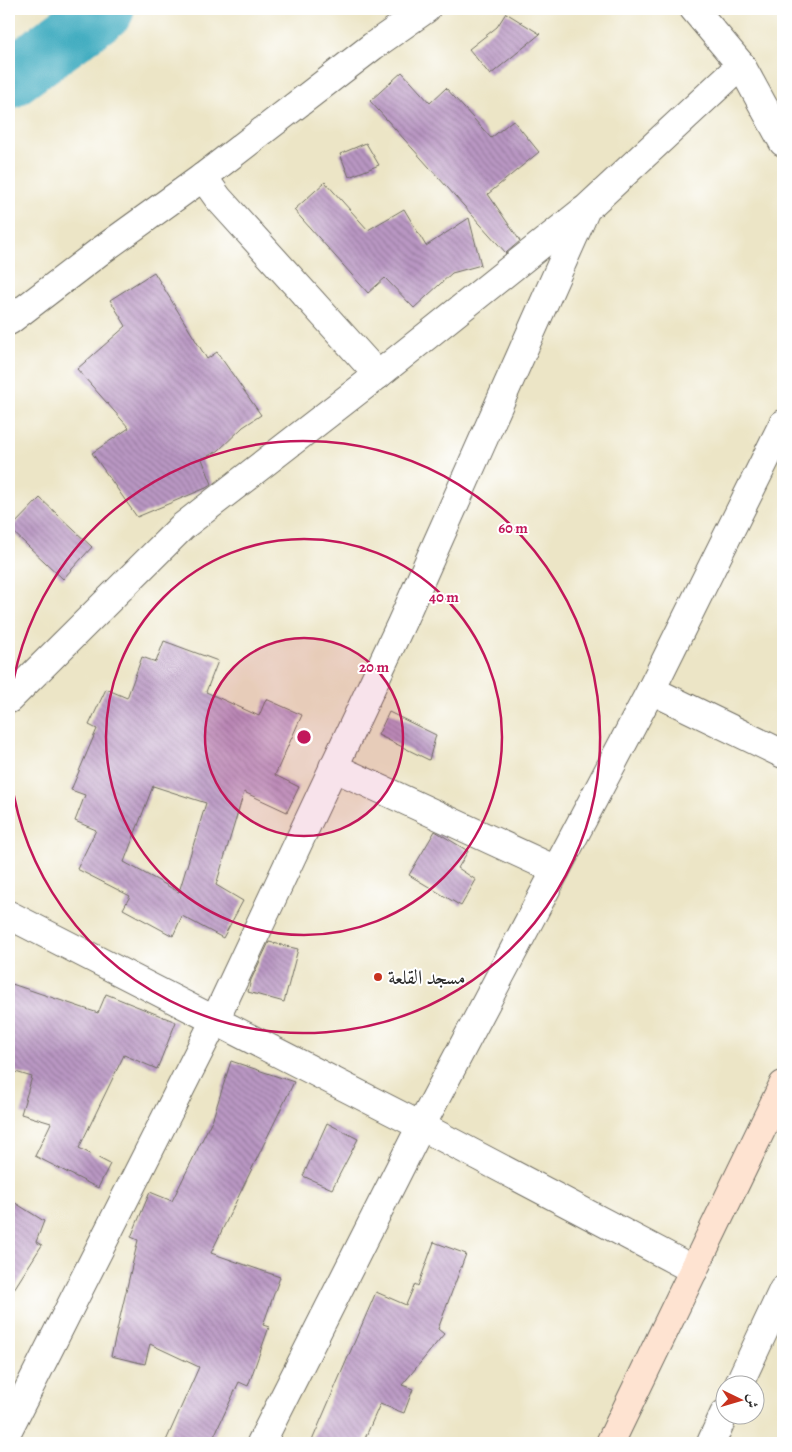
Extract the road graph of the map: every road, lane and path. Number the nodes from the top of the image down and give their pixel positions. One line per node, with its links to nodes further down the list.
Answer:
1 (426, 9): 5 (street)
2 (694, 9): 3 (street)
3 (741, 66): 4 (street); 6 (street)
4 (783, 142)
5 (203, 177): 7 (street); 8 (street)
6 (586, 209): 8 (street); 13 (street)
7 (9, 321)
8 (378, 375): 11 (street)
9 (783, 424): 10 (street)
10 (651, 690): 12 (street); 14 (street)
11 (9, 699)
12 (783, 754)
13 (334, 767): 14 (street); 16 (street)
14 (556, 870): 18 (street)
15 (9, 915): 16 (street)
16 (215, 1020): 18 (street); 23 (street)
17 (783, 1085): 19 (street)
18 (421, 1126): 19 (street); 24 (street)
19 (694, 1270): 25 (street)
20 (783, 1290): 21 (street)
21 (744, 1374)
22 (720, 1424): 26 (street)
23 (9, 1428)
24 (261, 1443)
25 (610, 1443)
26 (711, 1443)

